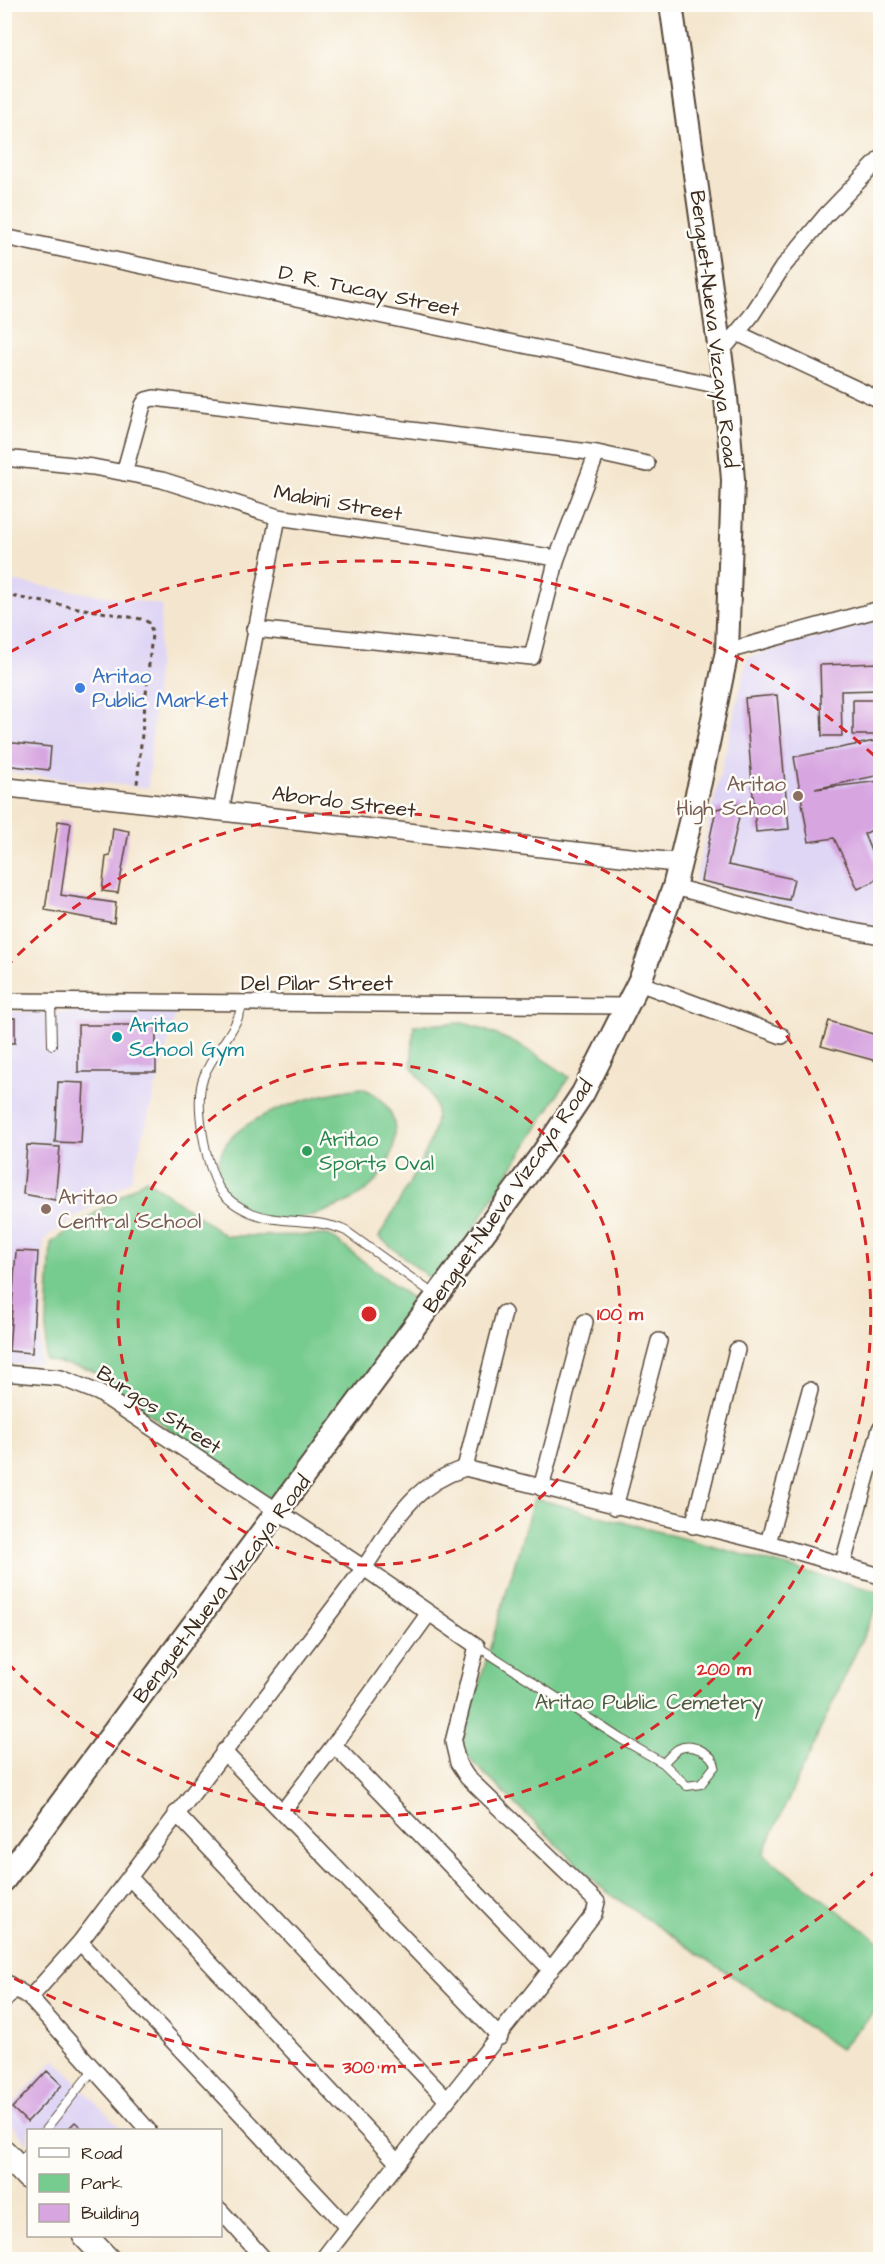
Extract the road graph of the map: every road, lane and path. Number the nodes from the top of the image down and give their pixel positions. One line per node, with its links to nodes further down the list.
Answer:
1 (671, 4): 5 (main road, Benguet-Nueva Vizcaya Road)
2 (880, 159): 4 (street)
3 (4, 237): 6 (street, D. R. Tucay Street)
4 (737, 333): 5 (street); 7 (street)
5 (720, 353): 6 (main road, Benguet-Nueva Vizcaya Road)
6 (725, 387): 17 (main road, Benguet-Nueva Vizcaya Road)
7 (880, 400)
8 (597, 453): 10 (street); 11 (street); 13 (street)
9 (4, 458): 11 (street, Mabini Street)
10 (647, 464)
11 (124, 473): 12 (street, Mabini Street)
12 (278, 518): 13 (street, Mabini Street); 16 (street)
13 (557, 558): 16 (street)
14 (4, 595): 19 (path)
15 (880, 609): 17 (street)
16 (255, 630): 20 (street)
17 (727, 651): 21 (main road, Benguet-Nueva Vizcaya Road)
18 (4, 787): 19 (street, Abordo Street)
19 (135, 801): 20 (street, Abordo Street)
20 (221, 811): 21 (street, Abordo Street)
21 (679, 863): 22 (main road, Benguet-Nueva Vizcaya Road)
22 (674, 887): 23 (street); 24 (main road, Benguet-Nueva Vizcaya Road)
23 (880, 936)
24 (639, 983): 28 (main road, Benguet-Nueva Vizcaya Road); 29 (street)
25 (4, 1000): 26 (street, Del Pilar Street)
26 (51, 1002): 27 (street, Del Pilar Street); 30 (lane)
27 (243, 1003): 28 (street, Del Pilar Street); 31 (lane)
28 (629, 1006): 31 (main road, Benguet-Nueva Vizcaya Road)
29 (782, 1036)
30 (52, 1045)
31 (438, 1298): 42 (main road, Benguet-Nueva Vizcaya Road)
32 (504, 1312): 39 (street)
33 (585, 1322): 40 (street)
34 (659, 1341): 41 (street)
35 (737, 1350): 43 (street)
36 (4, 1373): 42 (street, Burgos Street)
37 (810, 1390): 44 (street)
38 (880, 1429): 45 (street)
39 (465, 1468): 40 (street); 46 (street)
40 (541, 1488): 41 (street)
41 (615, 1507): 43 (street)
42 (279, 1513): 46 (street, Burgos Street); 56 (main road, Benguet-Nueva Vizcaya Road)
43 (693, 1526): 44 (street)
44 (768, 1543): 45 (street)
45 (843, 1563): 47 (street)
46 (364, 1568): 48 (street, Burgos Street); 51 (street)
47 (880, 1576)
48 (429, 1613): 49 (street, Burgos Street); 50 (street)
49 (477, 1646): 52 (lane); 58 (street)
50 (334, 1744): 53 (street); 58 (street)
51 (223, 1751): 53 (street); 54 (street)
52 (663, 1763): 52 (lane)
53 (283, 1811): 61 (street)
54 (176, 1813): 55 (street); 63 (street)
55 (130, 1878): 57 (street); 66 (street)
56 (4, 1880)
57 (80, 1942): 59 (street); 68 (street)
58 (551, 1970): 61 (street)
59 (17, 1990): 60 (lane); 62 (street)
60 (4, 2007)
61 (500, 2037): 63 (street)
62 (93, 2070): 64 (lane); 65 (street)
63 (446, 2100): 66 (street)
64 (46, 2129)
65 (147, 2129)
66 (398, 2163): 68 (street)
67 (222, 2212): 71 (street)
68 (347, 2226): 72 (street)
69 (87, 2237): 70 (highway)
70 (108, 2259)
71 (265, 2259)
72 (322, 2259)

